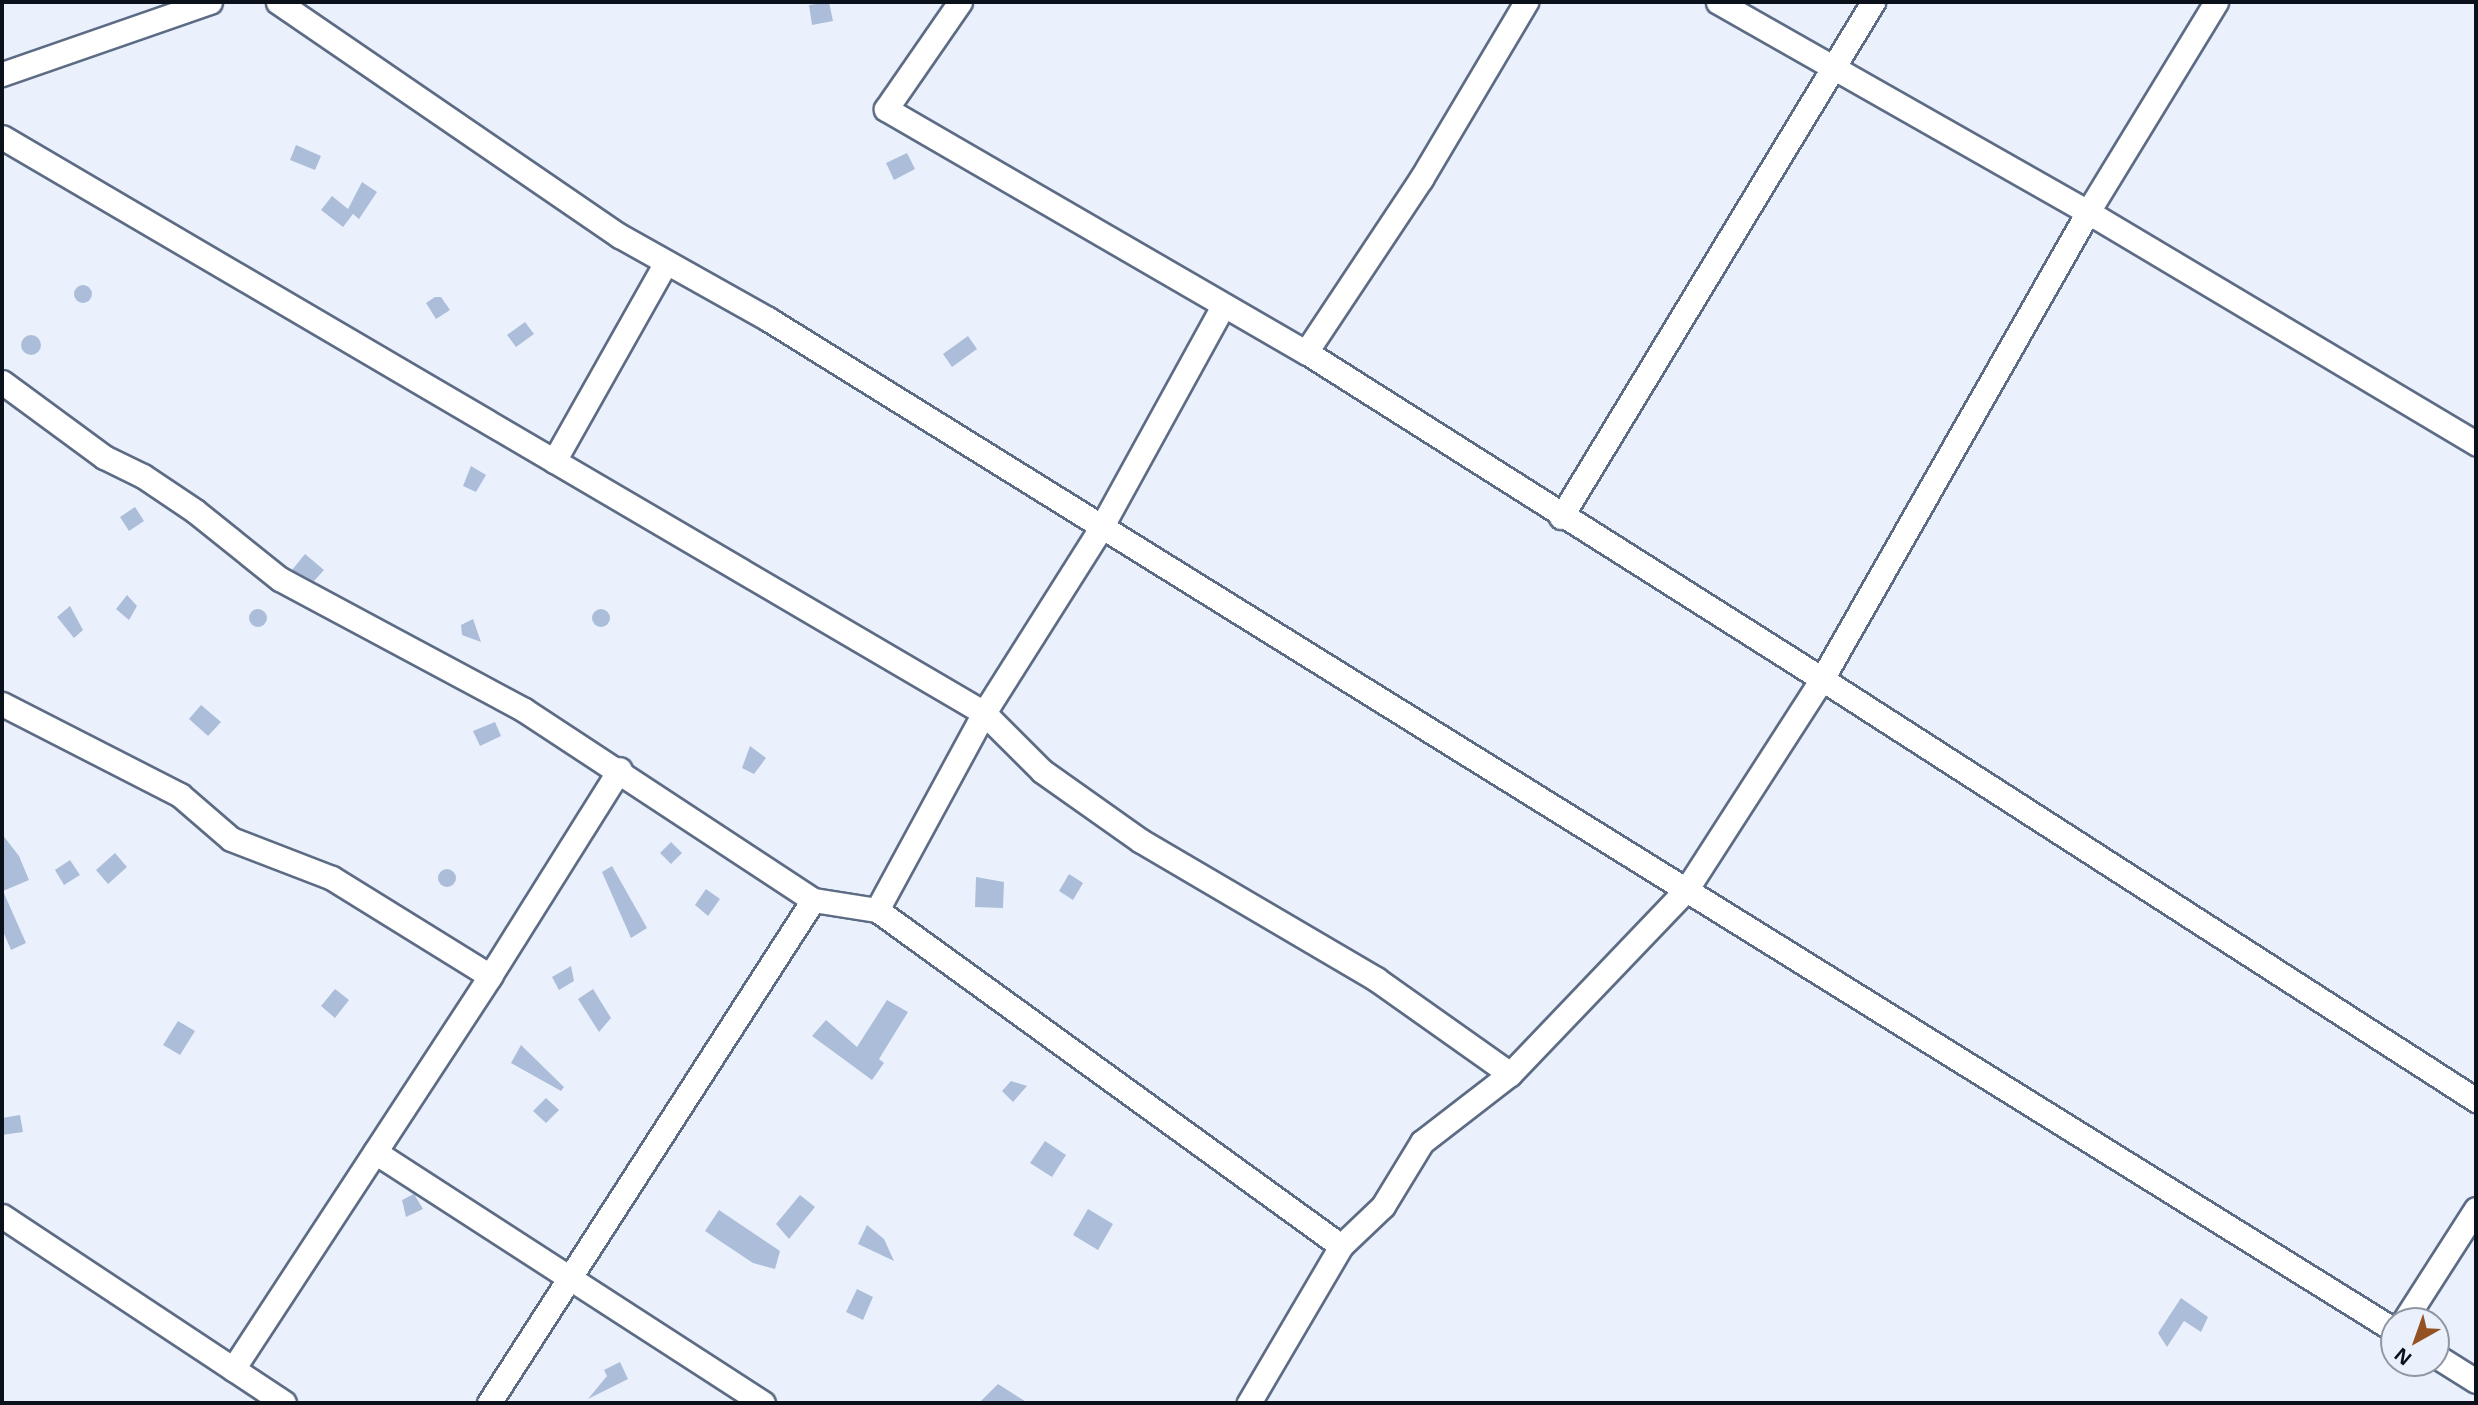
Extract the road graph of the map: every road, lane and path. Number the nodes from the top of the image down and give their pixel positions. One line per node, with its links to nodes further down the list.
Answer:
1 (210, 2): 9 (street)
2 (278, 2): 12 (street)
3 (960, 2): 13 (street)
4 (1526, 2): 14 (street)
5 (1718, 2): 8 (street)
6 (1873, 2): 8 (street)
7 (2216, 2): 11 (street)
8 (1833, 66): 11 (street); 18 (street)
9 (2, 74)
10 (2, 137): 17 (street)
11 (2088, 212): 16 (street); 20 (street)
12 (666, 262): 17 (street); 19 (street)
13 (1223, 306): 14 (street); 19 (street)
14 (1306, 352): 18 (street)
15 (2, 382): 23 (street)
16 (2476, 443)
17 (554, 461): 22 (street)
18 (1561, 517): 20 (street)
19 (1102, 526): 22 (street); 24 (street)
20 (1822, 679): 24 (street); 29 (street)
21 (2, 704): 27 (street)
22 (985, 713): 26 (street); 28 (street)
23 (620, 769): 25 (street); 27 (street)
24 (1686, 890): 28 (street); 36 (street)
25 (813, 900): 26 (street); 34 (street)
26 (877, 910): 33 (street)
27 (490, 976): 30 (street)
28 (1510, 1074): 33 (street)
29 (2476, 1100)
30 (375, 1152): 34 (street); 38 (street)
31 (2476, 1209): 35 (street)
32 (2, 1216): 38 (street)
33 (1341, 1247): 43 (street)
34 (570, 1277): 41 (street); 42 (street)
35 (2413, 1307)
36 (2380, 1321)
37 (2450, 1365): 39 (street)
38 (233, 1369): 40 (street)
39 (2476, 1381)
40 (285, 1403)
41 (489, 1403)
42 (763, 1403)
43 (1249, 1403)

